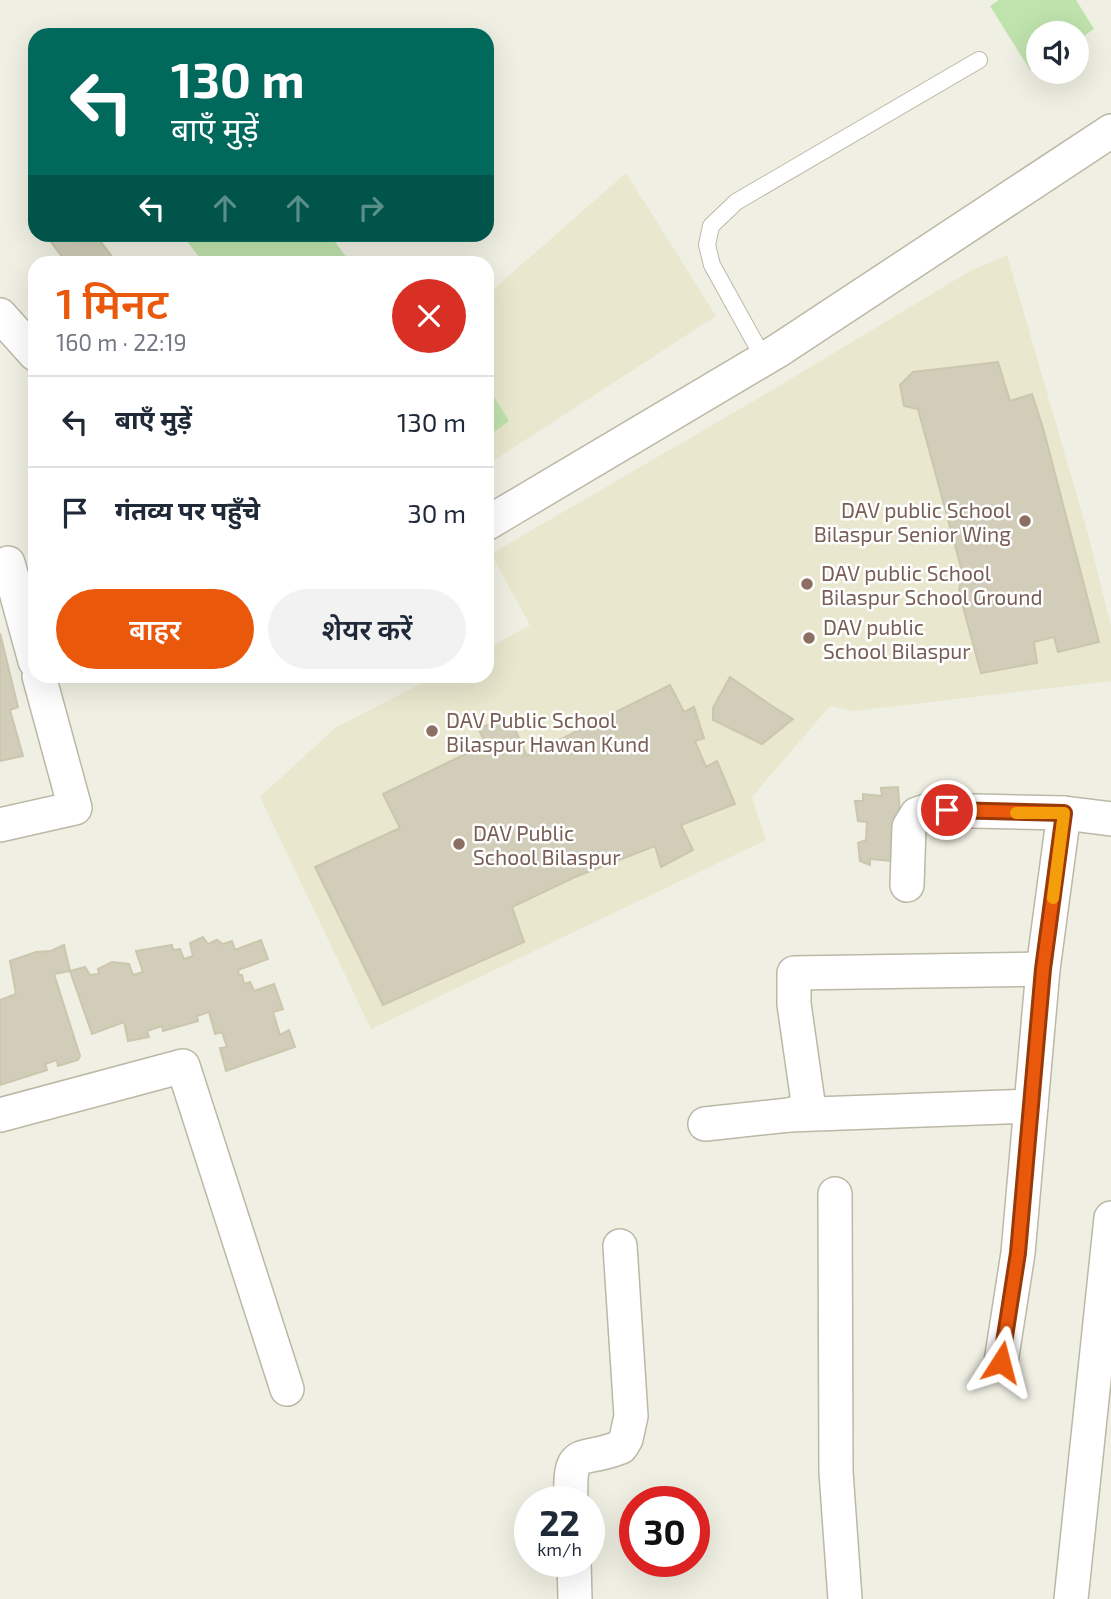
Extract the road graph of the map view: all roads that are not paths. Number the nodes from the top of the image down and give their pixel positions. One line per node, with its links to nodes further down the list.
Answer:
1 (979, 60): 5 (lane)
2 (1111, 131): 5 (street)
3 (0, 315): 4 (street)
4 (28, 346)
5 (764, 359): 6 (street)
6 (494, 519)
7 (14, 561): 8 (street)
8 (28, 628)
9 (41, 683): 12 (street)
10 (1064, 813): 11 (street); 13 (street); 14 (street)
11 (1111, 819)
12 (0, 825)
13 (907, 885)
14 (1043, 969): 15 (street); 17 (street)
15 (1031, 1106): 17 (street); 22 (street)
16 (0, 1115): 23 (street)
17 (789, 1115): 18 (street)
18 (705, 1124)
19 (835, 1194): 27 (street)
20 (1111, 1218): 28 (street)
21 (620, 1246): 24 (street)
22 (1001, 1362)
23 (287, 1389)
24 (570, 1486)
25 (574, 1577): 26 (street)
26 (575, 1599)
27 (845, 1599)
28 (1071, 1599)

